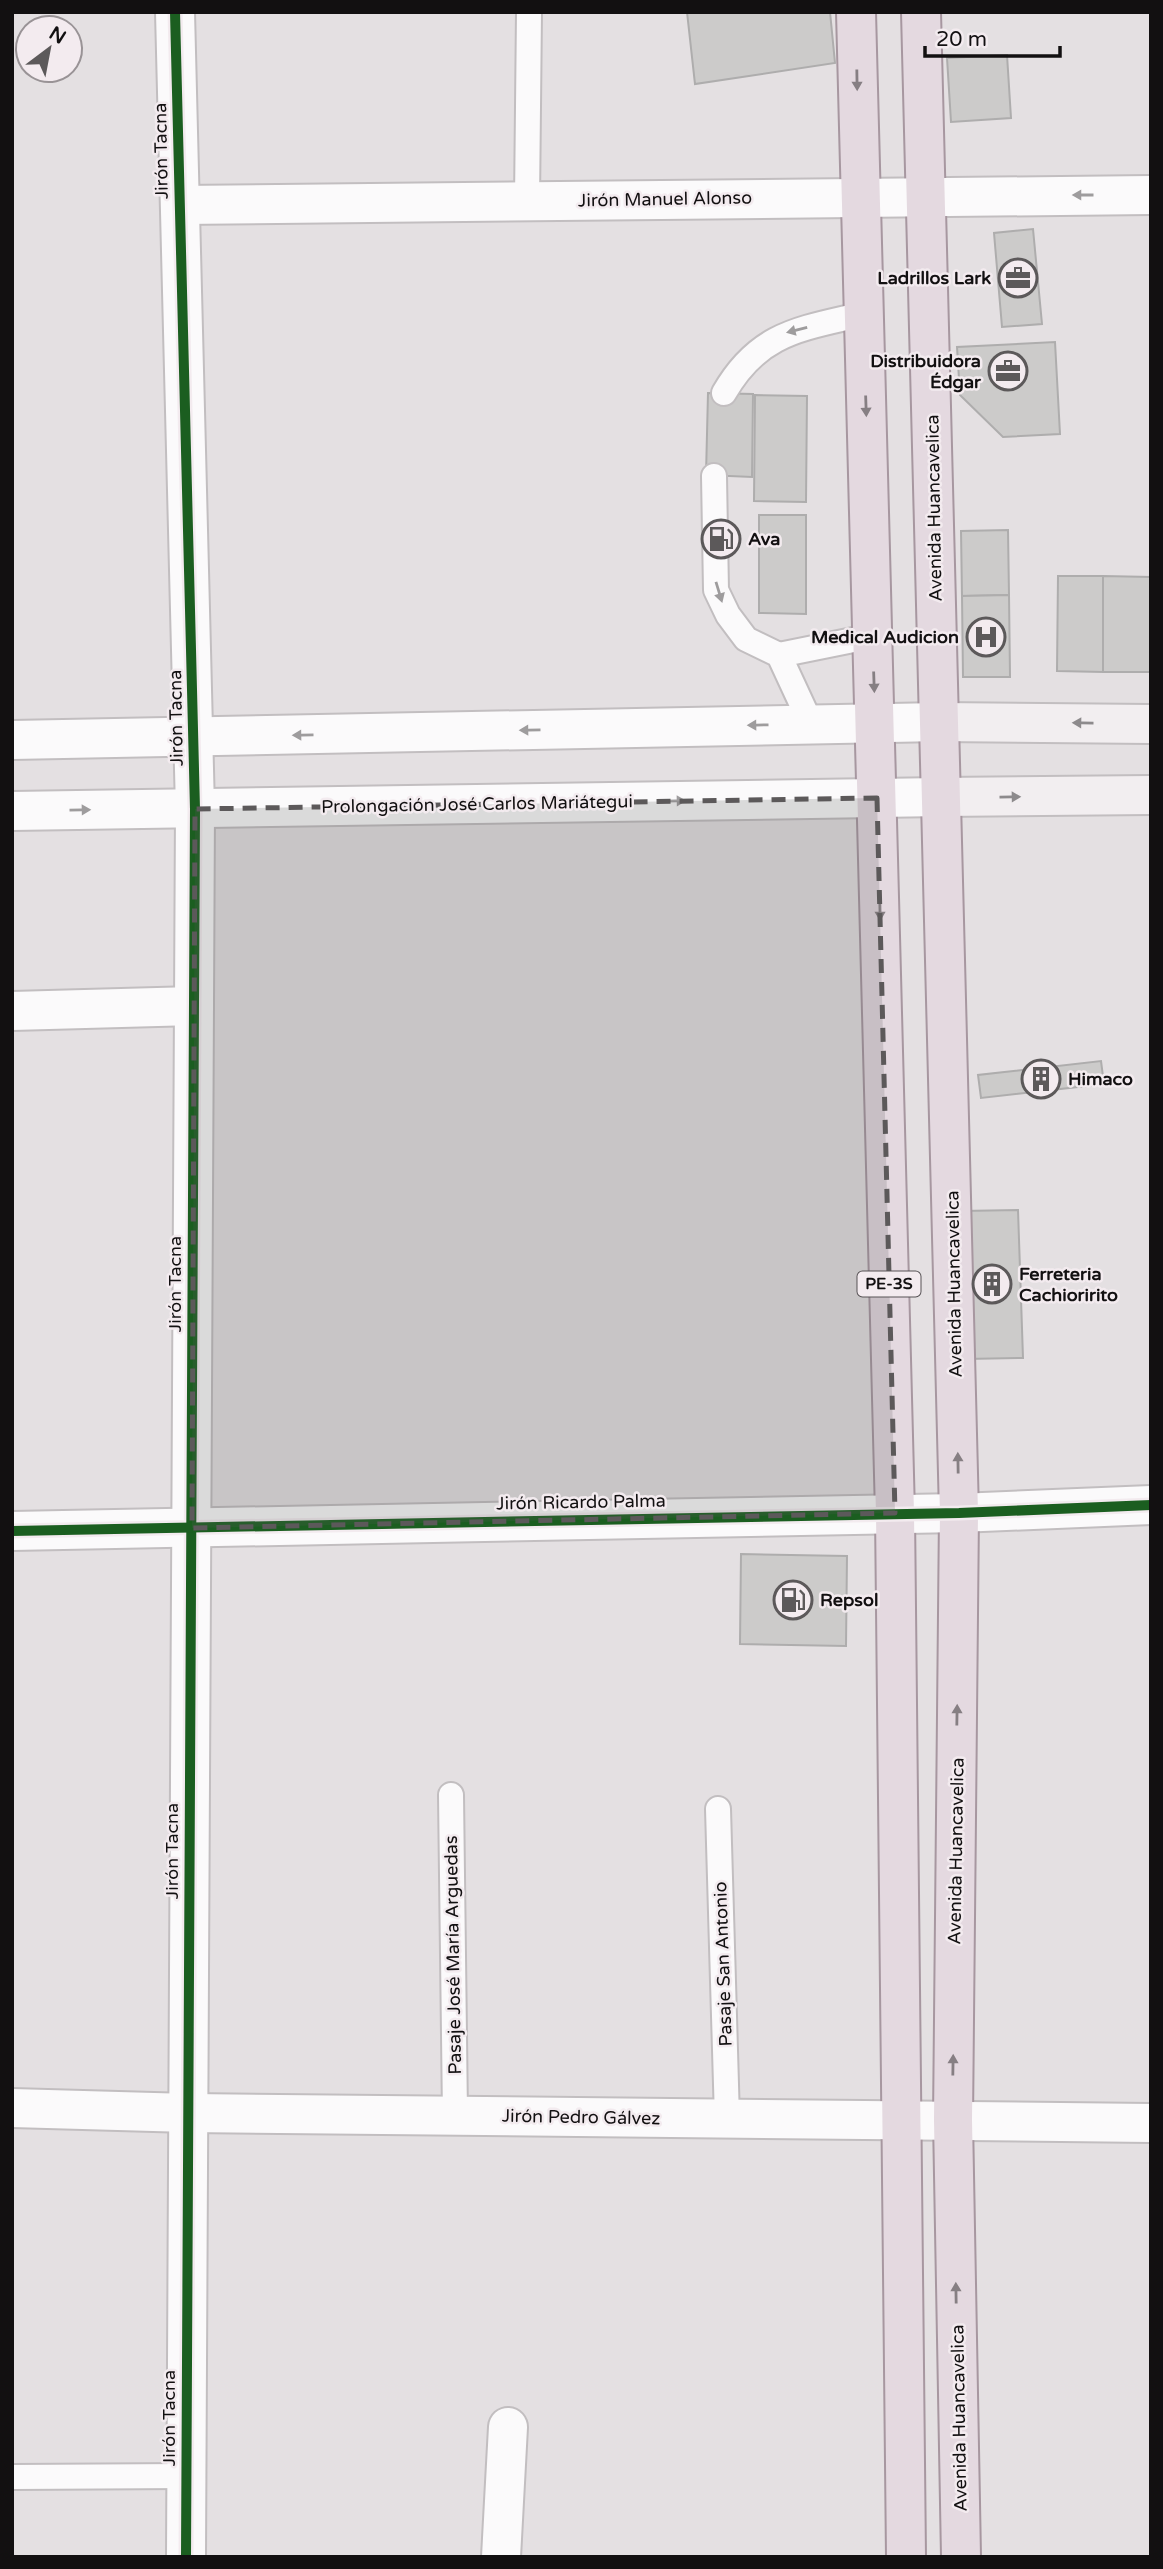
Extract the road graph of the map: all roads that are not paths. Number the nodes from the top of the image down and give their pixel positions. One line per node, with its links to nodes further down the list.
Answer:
1 (175, 12): 9 (street, Jirón Tacna)
2 (529, 12): 8 (lane)
3 (856, 12): 6 (highway, PE-3S, one-way to 6)
4 (922, 12): 7 (highway, Avenida Huancavelica)
5 (1151, 195): 7 (street, Jirón Manuel Alonso, one-way to 7)
6 (860, 196): 7 (street, Jirón Manuel Alonso); 8 (street, Jirón Manuel Alonso); 10 (highway, PE-3S)
7 (926, 196): 15 (highway, Avenida Huancavelica)
8 (527, 201): 9 (street, Jirón Manuel Alonso)
9 (180, 205): 19 (street, Jirón Tacna)
10 (863, 314): 11 (lane, one-way to 11); 13 (highway, PE-3S, one-way to 13)
11 (724, 393)
12 (714, 476): 14 (lane, one-way to 14)
13 (873, 636): 14 (lane); 16 (highway, PE-3S, one-way to 16)
14 (779, 654): 17 (lane)
15 (940, 722): 16 (street); 18 (main road, one-way to 15); 22 (highway, Avenida Huancavelica)
16 (875, 723): 17 (street); 23 (highway, PE-3S)
17 (811, 724): 19 (street, one-way to 19)
18 (1151, 724)
19 (194, 737): 20 (street); 24 (street, Jirón Tacna)
20 (12, 740)
21 (1151, 795): 22 (main road, one-way to 21)
22 (942, 797): 23 (street, Prolongación José Carlos Mariátegui); 30 (highway, Avenida Huancavelica, one-way to 22)
23 (877, 798): 24 (street, Prolongación José Carlos Mariátegui, one-way to 23); 29 (highway, PE-3S, one-way to 29)
24 (195, 808): 25 (street, Prolongación José Carlos Mariátegui, one-way to 24); 26 (street, Jirón Tacna)
25 (12, 811)
26 (194, 1006): 27 (street); 31 (street, Jirón Tacna)
27 (12, 1012)
28 (1151, 1505): 30 (street, Jirón Ricardo Palma)
29 (895, 1513): 30 (street, Jirón Ricardo Palma); 31 (street, Jirón Ricardo Palma); 39 (highway, PE-3S)
30 (960, 1513): 40 (highway, Avenida Huancavelica, one-way to 30)
31 (192, 1528): 32 (street, Jirón Ricardo Palma); 36 (street, Jirón Tacna)
32 (12, 1531)
33 (451, 1795): 37 (lane, Pasaje José María Arguedas)
34 (718, 1809): 38 (lane, Pasaje San Antonio)
35 (12, 2108): 36 (street, Jirón Pedro Gálvez)
36 (188, 2113): 37 (street, Jirón Pedro Gálvez); 43 (street, Jirón Tacna)
37 (454, 2115): 38 (street, Jirón Pedro Gálvez)
38 (727, 2119): 39 (street, Jirón Pedro Gálvez)
39 (900, 2120): 40 (street, Jirón Pedro Gálvez); 47 (highway, PE-3S)
40 (953, 2120): 41 (street, Jirón Pedro Gálvez); 48 (highway, Avenida Huancavelica, one-way to 40)
41 (1151, 2123)
42 (508, 2427): 46 (street)
43 (186, 2476): 44 (lane); 45 (street, Jirón Tacna)
44 (12, 2477)
45 (186, 2557)
46 (501, 2557)
47 (906, 2557)
48 (961, 2557)

